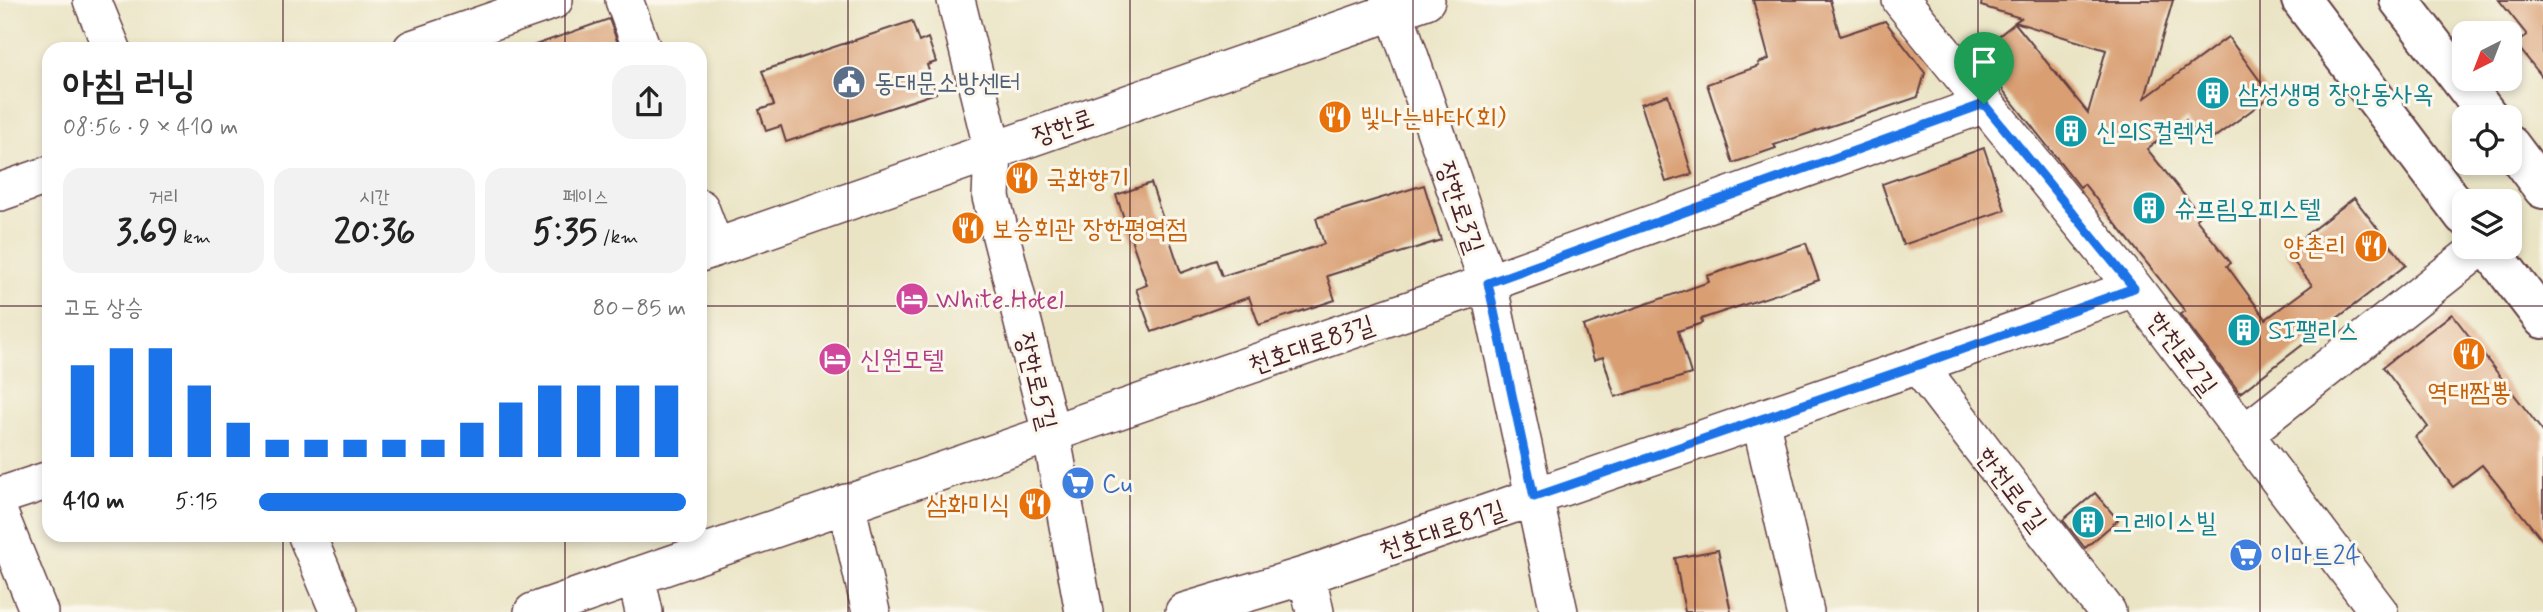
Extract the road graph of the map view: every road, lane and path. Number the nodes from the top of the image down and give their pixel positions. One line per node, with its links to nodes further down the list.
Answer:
1 (92, 0): 9 (street)
2 (554, 0): 10 (street)
3 (624, 0): 11 (street)
4 (956, 0): 14 (street, 장한로5길)
5 (1901, 0): 12 (street, 한천로2길)
6 (2301, 0): 19 (main road)
7 (2399, 0): 13 (main road)
8 (1410, 5): 14 (street, 장한로); 23 (street, 장한로3길)
9 (109, 42)
10 (432, 42)
11 (639, 42)
12 (1984, 104): 23 (street, 천호대로83길); 24 (street, 한천로2길)
13 (2479, 105)
14 (993, 151): 20 (street, 장한로); 28 (street, 장한로5길)
15 (2522, 161): 17 (main road)
16 (42, 177): 18 (street)
17 (2543, 189)
18 (0, 192)
19 (2452, 200)
20 (707, 250)
21 (2466, 259): 29 (street)
22 (2497, 259): 25 (main road)
23 (1488, 283): 28 (street, 천호대로83길); 32 (street, 장한로3길)
24 (2134, 288): 26 (street, 천호대로81길); 29 (street, 한천로2길)
25 (2543, 319)
26 (1918, 365): 27 (street, 천호대로81길); 48 (street, 한천로6길)
27 (1760, 419): 32 (street, 천호대로81길); 47 (street)
28 (1051, 433): 33 (street, 천호대로83길); 43 (street, 장한로5길)
29 (2244, 434): 49 (street, 한천로2길)
30 (42, 482): 31 (street)
31 (0, 496)
32 (1534, 497): 36 (street, 천호대로81길); 46 (street, 장한로3길)
33 (846, 503): 37 (street, 천호대로83길); 42 (street)
34 (0, 516): 38 (street)
35 (310, 542): 39 (street)
36 (1307, 575): 44 (street, 천호대로81길); 45 (street)
37 (636, 576): 40 (street, 천호대로83길); 41 (street)
38 (39, 612)
39 (339, 612)
40 (533, 612)
41 (644, 612)
42 (872, 612)
43 (1084, 612)
44 (1184, 612)
45 (1315, 612)
46 (1559, 612)
47 (1805, 612)
48 (2106, 612)
49 (2379, 612)

